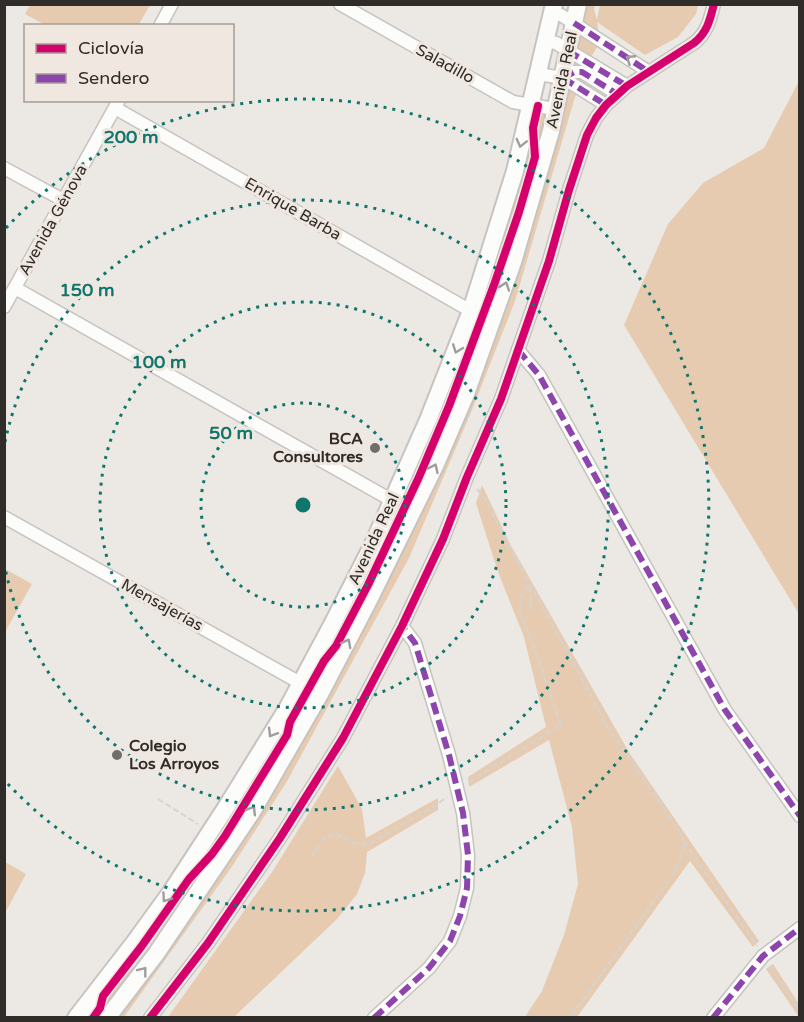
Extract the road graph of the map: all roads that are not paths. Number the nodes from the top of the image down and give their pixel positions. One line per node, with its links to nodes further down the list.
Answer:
1 (172, 4): 7 (street)
2 (340, 4): 15 (street, Saladillo)
3 (578, 4): 6 (main road, Avenida Real)
4 (714, 4): 10 (street)
5 (554, 9): 6 (street); 8 (main road, Avenida Real)
6 (574, 23): 9 (main road, Avenida Real); 10 (street, one-way to 6)
7 (161, 24)
8 (546, 41): 9 (street); 11 (main road, Avenida Real)
9 (568, 51): 12 (main road, Avenida Real); 13 (street)
10 (649, 72): 13 (street)
11 (538, 74): 12 (street); 15 (main road, Avenida Real)
12 (562, 78): 13 (street); 16 (street); 17 (main road, Avenida Real)
13 (622, 90): 16 (street)
14 (117, 104): 19 (street, Avenida Génova); 22 (street, Enrique Barba)
15 (531, 105): 17 (street, Saladillo); 22 (main road, Avenida Real, one-way to 22)
16 (606, 105): 23 (street)
17 (555, 109): 28 (main road, Avenida Real, one-way to 17)
18 (4, 168): 19 (street)
19 (63, 200): 20 (street, Avenida Génova)
20 (15, 288): 21 (street, Avenida Génova); 24 (street)
21 (4, 307)
22 (471, 311): 24 (main road, Avenida Real, one-way to 24)
23 (519, 351): 26 (street); 29 (street)
24 (393, 501): 27 (main road, Avenida Real)
25 (4, 517): 27 (street, Mensajerías)
26 (402, 626): 33 (street); 34 (street)
27 (301, 683): 28 (street, Mensajerías); 31 (main road, Avenida Real, one-way to 31)
28 (320, 694): 32 (main road, Avenida Real, one-way to 28)
29 (800, 816)
30 (800, 928): 35 (street)
31 (76, 1017)
32 (107, 1017)
33 (150, 1017)
34 (374, 1017)
35 (713, 1017)

